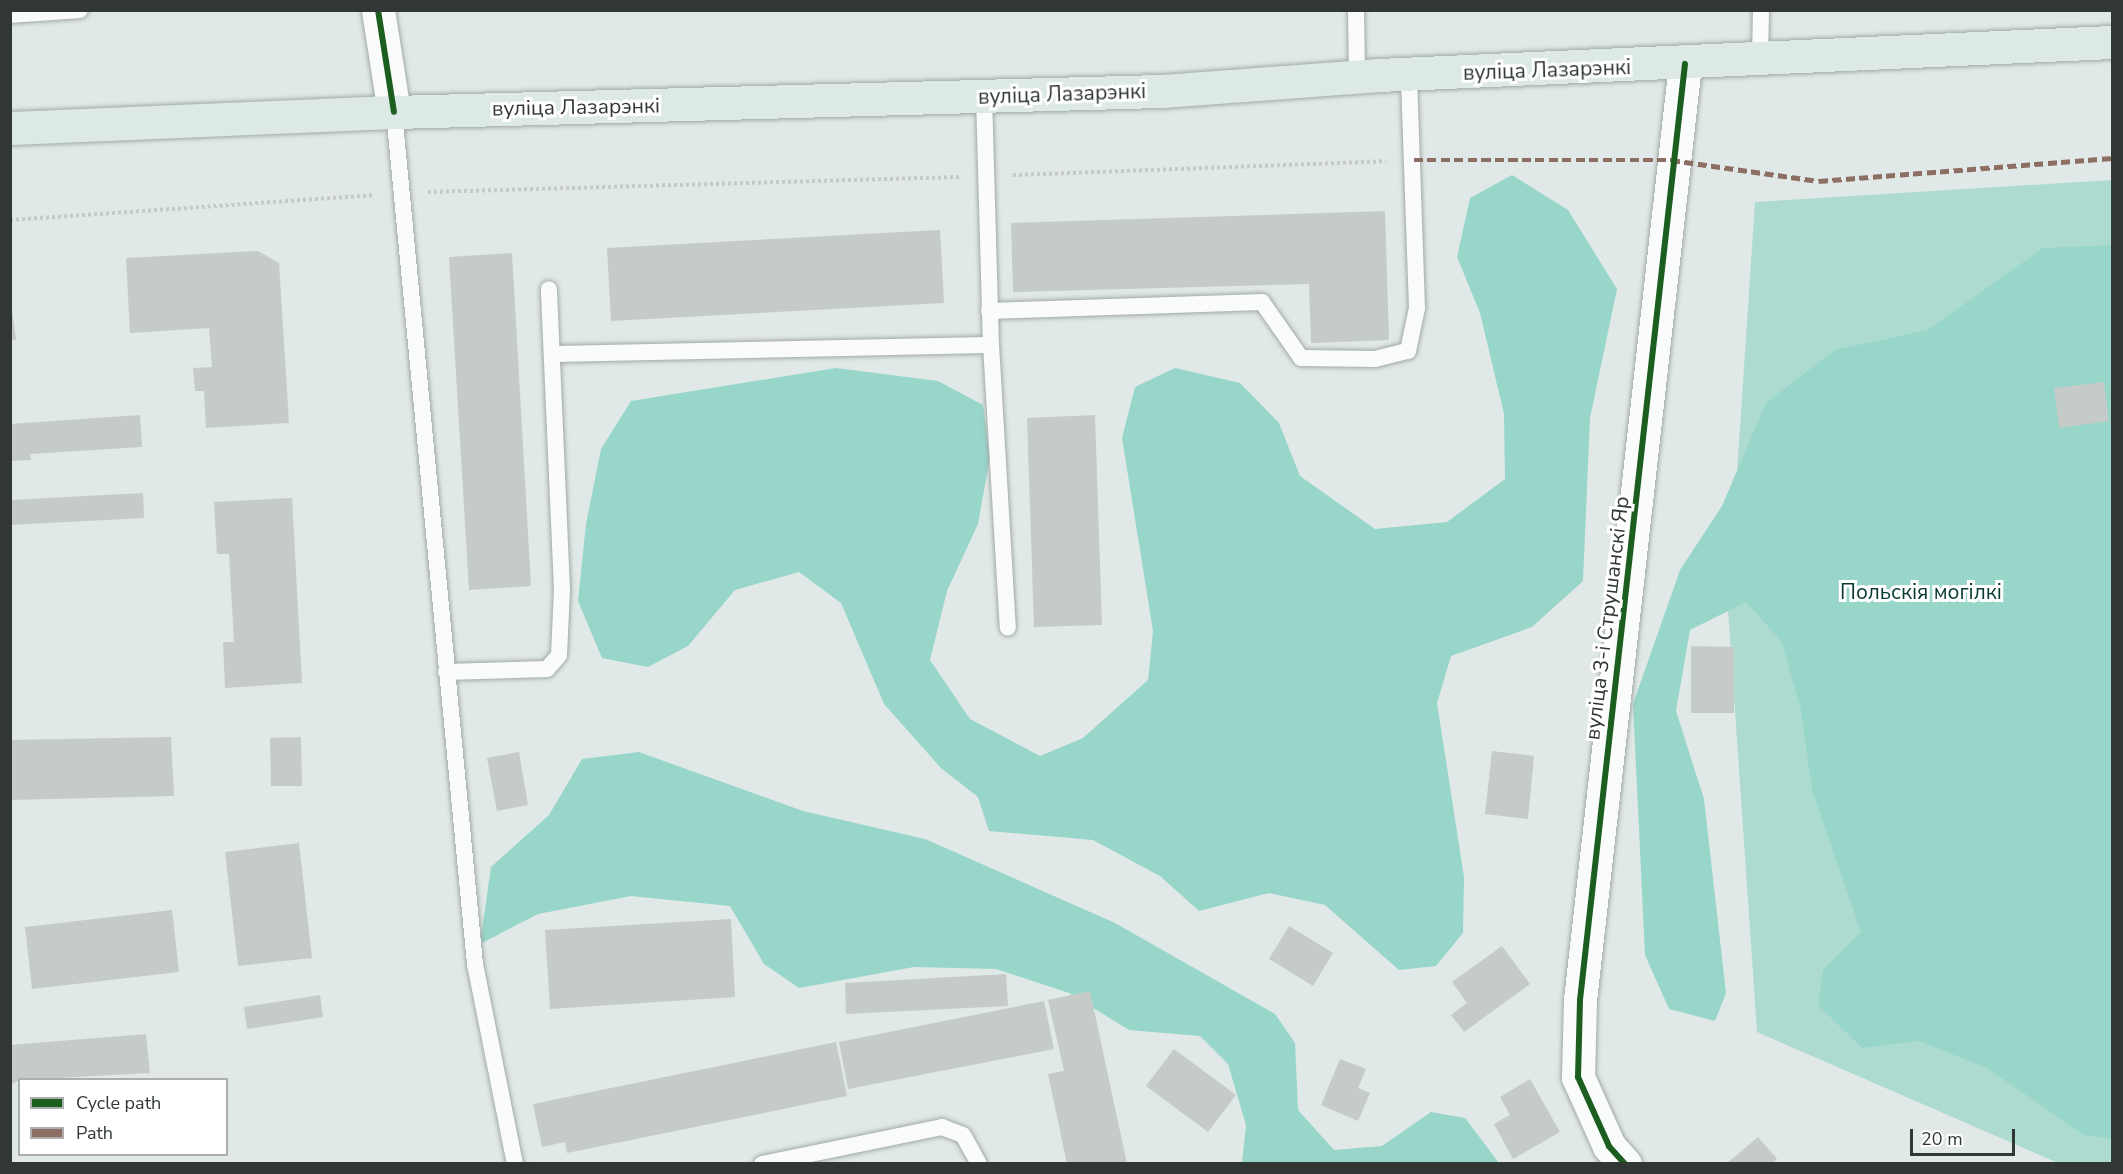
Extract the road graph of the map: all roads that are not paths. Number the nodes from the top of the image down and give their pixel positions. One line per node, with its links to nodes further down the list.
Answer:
1 (80, 10): 5 (lane)
2 (378, 10): 12 (street)
3 (1356, 10): 10 (lane)
4 (1761, 10): 7 (lane)
5 (10, 15)
6 (2112, 42): 7 (main road, вуліца Лазарэнкі)
7 (1760, 57): 8 (main road, вуліца Лазарэнкі)
8 (1685, 64): 9 (main road, вуліца Лазарэнкі); 23 (street, вуліца 3-і Струшанскі Яр)
9 (1409, 75): 10 (main road, вуліца Лазарэнкі); 15 (lane)
10 (1357, 76): 11 (main road, вуліца Лазарэнкі)
11 (984, 96): 12 (main road, вуліца Лазарэнкі); 15 (lane)
12 (394, 112): 13 (main road, вуліца Лазарэнкі); 19 (lane)
13 (10, 128)
14 (549, 289): 17 (lane)
15 (989, 311): 16 (lane)
16 (991, 345): 17 (lane); 18 (lane)
17 (552, 354): 19 (lane)
18 (1008, 627)
19 (446, 672): 20 (lane)
20 (515, 1164)
21 (762, 1164): 22 (lane)
22 (979, 1164)
23 (1625, 1164)

